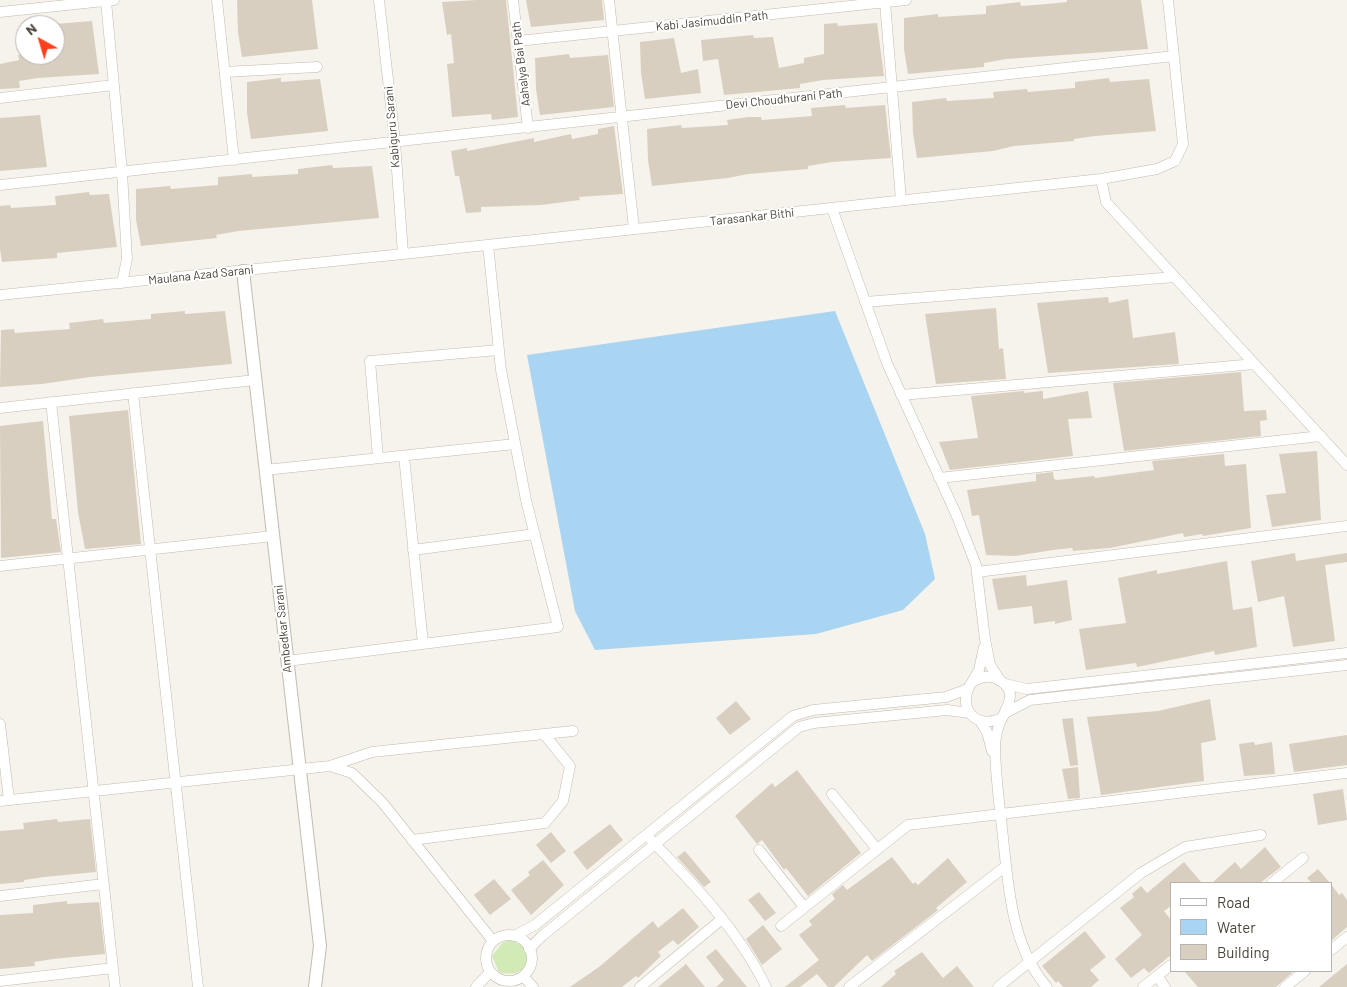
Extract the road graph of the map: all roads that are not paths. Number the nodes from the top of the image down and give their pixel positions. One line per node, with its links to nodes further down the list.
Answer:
1 (110, 0): 10 (street); 17 (street)
2 (217, 0): 16 (street)
3 (379, 0): 22 (street, Kabiguru Sarani)
4 (513, 0): 13 (street, Aahalya Bai Path)
5 (609, 0): 12 (street)
6 (792, 0): 11 (street)
7 (906, 0): 9 (street, Kabi Jasimuddin Path)
8 (1168, 0): 14 (street, Tarasankar Bithi)
9 (885, 2): 11 (street, Kabi Jasimuddin Path); 18 (street)
10 (0, 12)
11 (794, 12): 12 (street, Kabi Jasimuddin Path)
12 (611, 31): 13 (street, Kabi Jasimuddin Path); 20 (street)
13 (518, 41): 21 (street, Aahalya Bai Path)
14 (1174, 56): 18 (street, Devi Choudhurani Path); 25 (street, Tarasankar Bithi)
15 (317, 67): 16 (street)
16 (225, 72): 23 (street)
17 (114, 85): 19 (street); 24 (street)
18 (892, 87): 20 (street, Devi Choudhurani Path); 27 (street)
19 (0, 98)
20 (621, 117): 21 (street, Devi Choudhurani Path); 29 (street)
21 (528, 128): 22 (street, Devi Choudhurani Path)
22 (394, 142): 23 (street, Devi Choudhurani Path); 31 (street, Kabiguru Sarani)
23 (234, 160): 24 (street, Devi Choudhurani Path)
24 (122, 172): 26 (street, Devi Choudhurani Path); 34 (street)
25 (1101, 179): 27 (street, Tarasankar Bithi); 33 (street)
26 (0, 185)
27 (901, 200): 28 (street, Tarasankar Bithi)
28 (832, 208): 29 (street, Tarasankar Bithi); 36 (street)
29 (634, 229): 30 (street, Tarasankar Bithi)
30 (488, 245): 31 (street, Tarasankar Bithi); 37 (street)
31 (403, 254): 32 (street, Maulana Azad Sarani)
32 (243, 271): 34 (street, Maulana Azad Sarani); 39 (street, Ambedkar Sarani)
33 (1174, 276): 36 (street); 38 (street)
34 (122, 283): 35 (street, Maulana Azad Sarani)
35 (0, 295)
36 (865, 302): 41 (street)
37 (499, 350): 45 (street); 47 (street)
38 (1254, 364): 41 (street); 44 (street)
39 (255, 380): 40 (street); 49 (street, Ambedkar Sarani)
40 (133, 393): 42 (street); 54 (street)
41 (901, 395): 50 (street)
42 (51, 402): 43 (street); 56 (street)
43 (0, 408)
44 (1321, 436): 48 (street); 50 (street)
45 (515, 444): 46 (street); 52 (street)
46 (404, 456): 47 (street); 55 (street)
47 (378, 458): 49 (street)
48 (1347, 465)
49 (266, 470): 53 (street, Ambedkar Sarani)
50 (939, 478): 58 (street)
51 (1347, 526): 58 (street)
52 (534, 534): 55 (street); 60 (street)
53 (273, 536): 54 (street); 62 (street, Ambedkar Sarani)
54 (150, 549): 56 (street); 76 (street)
55 (413, 550): 60 (street)
56 (68, 558): 57 (street); 77 (street)
57 (0, 566)
58 (977, 572): 59 (street)
59 (985, 638): 64 (street); 65 (street)
60 (423, 644): 62 (street)
61 (1347, 653): 64 (street)
62 (287, 661): 74 (street, Ambedkar Sarani)
63 (1347, 665): 67 (street)
64 (1002, 682): 65 (street); 67 (street)
65 (970, 686): 66 (street); 81 (street)
66 (969, 712): 68 (street); 84 (street)
67 (1005, 714): 68 (street); 72 (street)
68 (980, 721): 72 (street)
69 (0, 724): 79 (street)
70 (573, 731): 71 (street)
71 (544, 734): 73 (street); 83 (street)
72 (995, 761): 80 (street)
73 (330, 766): 74 (street); 83 (street)
74 (299, 768): 76 (street); 111 (street, Ambedkar Sarani)
75 (1347, 773): 80 (street)
76 (176, 782): 77 (street); 110 (street)
77 (94, 791): 79 (street); 90 (street)
78 (832, 794): 85 (street)
79 (5, 801)
80 (1001, 815): 85 (street); 88 (street)
81 (646, 835): 84 (street); 95 (street)
82 (1262, 835): 100 (street)
83 (412, 840): 97 (street)
84 (655, 844): 93 (street); 98 (street)
85 (877, 849): 92 (street)
86 (758, 850): 92 (street)
87 (1303, 858): 89 (street)
88 (1006, 866): 100 (street); 116 (street)
89 (1273, 882)
90 (104, 884): 91 (street); 102 (street)
91 (0, 896)
92 (804, 907): 94 (street)
93 (722, 919): 114 (street); 115 (street)
94 (781, 926)
95 (514, 936): 97 (street); 98 (street)
96 (1347, 937): 99 (street)
97 (493, 942): 103 (street)
98 (530, 949): 105 (street)
99 (1332, 949)
100 (1031, 962): 117 (street); 118 (street)
101 (1170, 966): 106 (street)
102 (113, 968): 108 (street); 109 (street)
103 (490, 972): 105 (street); 112 (street)
104 (1304, 972): 121 (street)
105 (524, 976): 113 (street)
106 (1157, 976): 119 (street); 120 (street)
107 (0, 981): 108 (street)
108 (31, 982)
109 (115, 987)
110 (198, 987)
111 (315, 987)
112 (476, 987)
113 (533, 987)
114 (640, 987)
115 (766, 987)
116 (849, 987)
117 (998, 987)
118 (1047, 987)
119 (1143, 987)
120 (1165, 987)
121 (1285, 987)

